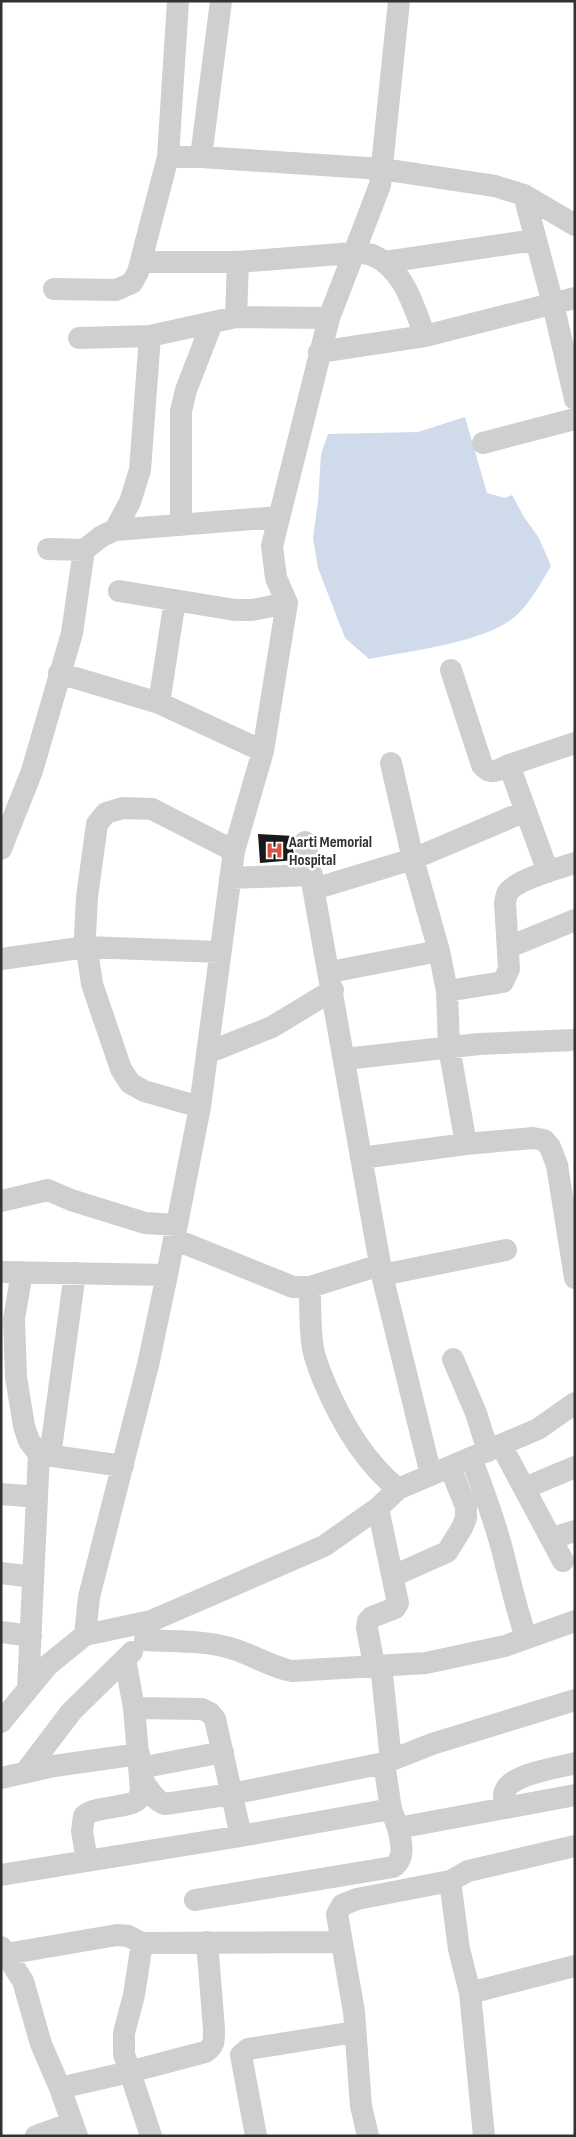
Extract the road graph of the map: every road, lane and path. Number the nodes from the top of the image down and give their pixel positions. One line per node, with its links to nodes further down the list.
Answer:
1 (178, 1): 4 (street)
2 (221, 1): 5 (street)
3 (398, 1): 6 (street)
4 (168, 157): 5 (street); 11 (street)
5 (201, 157): 6 (street)
6 (382, 169): 7 (street); 10 (street)
7 (524, 195): 8 (street); 9 (street)
8 (575, 225)
9 (535, 240): 13 (street); 16 (street)
10 (353, 252): 12 (street); 13 (street); 18 (street)
11 (142, 262): 12 (street); 14 (street)
12 (238, 262): 17 (street)
13 (385, 262): 21 (street)
14 (54, 289)
15 (575, 298): 16 (street)
16 (553, 304): 21 (street); 24 (street)
17 (236, 317): 18 (street); 19 (street)
18 (329, 318): 23 (street)
19 (212, 323): 20 (street); 28 (street)
20 (150, 336): 22 (street); 29 (street)
21 (425, 336): 23 (street)
22 (79, 338)
23 (319, 352): 27 (street)
24 (575, 399)
25 (575, 419): 26 (street)
26 (483, 443)
27 (278, 517): 28 (street); 34 (street)
28 (180, 525): 29 (street)
29 (115, 530): 31 (street)
30 (48, 549): 31 (street)
31 (84, 550): 36 (street)
32 (119, 591): 33 (street)
33 (175, 600): 34 (street); 37 (street)
34 (287, 603): 39 (street)
35 (451, 670): 41 (street)
36 (60, 673): 37 (street); 44 (street)
37 (160, 703): 39 (street)
38 (575, 744): 41 (street)
39 (263, 751): 45 (street)
40 (391, 763): 46 (street)
41 (509, 765): 42 (street)
42 (526, 811): 46 (street); 48 (street)
43 (305, 842): 50 (street)
44 (1, 849)
45 (234, 851): 49 (street); 53 (street)
46 (413, 858): 50 (street); 54 (street)
47 (575, 863): 48 (street)
48 (548, 872): 52 (street)
49 (230, 878): 50 (street); 55 (street)
50 (313, 882): 57 (street)
51 (575, 920): 52 (street)
52 (509, 946): 58 (street)
53 (86, 947): 55 (street); 56 (street); 63 (street)
54 (439, 951): 57 (street); 58 (street)
55 (220, 952): 61 (street)
56 (1, 959)
57 (331, 981): 61 (street); 62 (street)
58 (447, 992): 60 (street)
59 (575, 1040): 60 (street)
60 (449, 1047): 62 (street); 64 (street)
61 (207, 1053): 63 (street)
62 (345, 1059): 65 (street)
63 (200, 1107): 67 (street)
64 (466, 1144): 65 (street); 73 (street)
65 (362, 1158): 69 (street)
66 (1, 1201): 67 (street)
67 (176, 1232): 72 (street); 74 (street)
68 (506, 1250): 69 (street)
69 (381, 1270): 74 (street); 81 (street)
70 (11, 1272): 71 (street); 78 (street)
71 (75, 1273): 72 (street); 78 (street)
72 (167, 1275): 79 (street)
73 (575, 1278)
74 (310, 1288): 83 (street)
75 (453, 1359): 77 (street)
76 (575, 1403): 77 (street)
77 (487, 1451): 81 (street); 82 (street); 98 (street)
78 (44, 1455): 79 (street); 85 (street)
79 (123, 1466): 96 (street)
80 (575, 1467): 82 (street)
81 (441, 1471): 83 (street); 91 (street)
82 (525, 1488): 88 (street)
83 (398, 1489): 86 (street)
84 (1, 1494): 85 (street)
85 (37, 1497): 92 (street)
86 (378, 1508): 91 (street); 93 (street)
87 (575, 1531): 88 (street)
88 (552, 1538): 89 (street)
89 (563, 1561)
90 (1, 1573): 92 (street)
91 (393, 1576): 101 (street)
92 (33, 1577): 97 (street)
93 (183, 1607): 96 (street); 99 (street)
94 (575, 1622): 98 (street)
95 (1, 1632): 97 (street)
96 (85, 1635): 102 (street)
97 (31, 1636): 102 (street)
98 (526, 1638): 101 (street)
99 (145, 1640): 100 (street); 101 (street)
100 (125, 1659): 104 (street); 110 (street)
101 (378, 1665): 107 (street)
102 (28, 1689): 105 (street)
103 (575, 1700): 107 (street)
104 (134, 1708): 106 (street); 109 (street)
105 (1, 1722)
106 (223, 1752): 109 (street); 112 (street)
107 (387, 1761): 112 (street); 115 (street)
108 (575, 1763): 114 (street)
109 (140, 1766): 110 (street); 112 (street); 118 (street)
110 (27, 1770): 111 (street)
111 (1, 1778)
112 (232, 1794): 116 (street)
113 (575, 1795): 114 (street)
114 (507, 1808): 115 (street)
115 (394, 1818): 116 (street); 121 (street)
116 (241, 1836): 118 (street)
117 (575, 1846): 120 (street)
118 (87, 1861): 119 (street)
119 (1, 1875)
120 (450, 1881): 123 (street); 127 (street)
121 (195, 1900)
122 (208, 1942): 123 (street); 124 (street); 129 (street)
123 (342, 1942): 128 (street)
124 (142, 1943): 125 (street); 129 (street)
125 (4, 1951): 130 (street)
126 (575, 1966): 127 (street)
127 (470, 1993): 136 (street)
128 (355, 2032): 134 (street); 135 (street)
129 (129, 2072): 130 (street); 133 (street)
130 (60, 2088): 131 (street)
131 (74, 2130): 132 (street)
132 (36, 2136)
133 (151, 2136)
134 (256, 2136)
135 (368, 2136)
136 (484, 2136)

